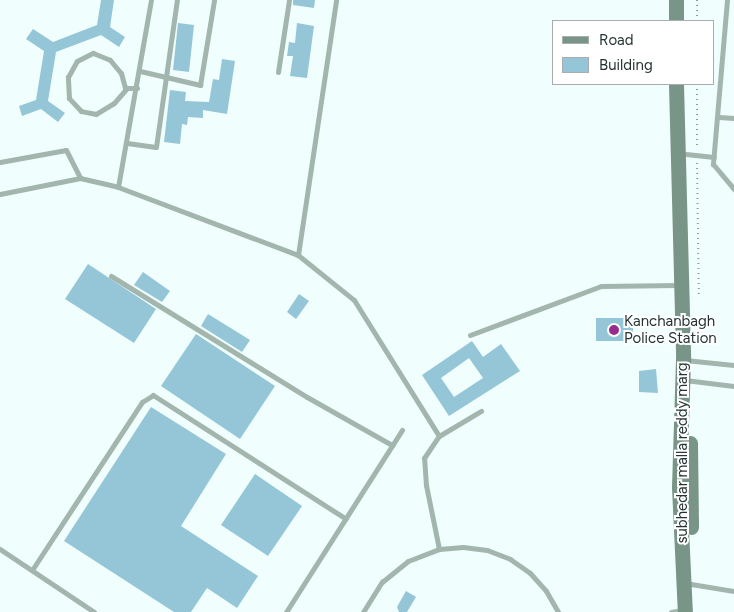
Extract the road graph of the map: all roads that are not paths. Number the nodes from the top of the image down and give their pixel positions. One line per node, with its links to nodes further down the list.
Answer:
1 (151, 0): 11 (lane)
2 (176, 0): 13 (lane)
3 (214, 0): 13 (lane)
4 (289, 0): 12 (lane)
5 (336, 0): 28 (lane)
6 (676, 0): 9 (main road)
7 (686, 0): 10 (main road)
8 (727, 0): 18 (lane)
9 (676, 20)
10 (686, 20)
11 (140, 72): 13 (lane); 17 (lane)
12 (278, 72)
13 (165, 77): 20 (lane)
14 (676, 85): 30 (main road, subhedar malla reddy marg)
15 (686, 85): 21 (main road, subhedar malla reddy marg)
16 (127, 88): 16 (lane); 17 (lane)
17 (137, 88): 20 (lane)
18 (718, 117): 19 (lane); 22 (lane)
19 (734, 118)
20 (127, 143): 25 (lane)
21 (692, 154): 22 (lane); 32 (main road, subhedar malla reddy marg)
22 (714, 157): 26 (lane)
23 (0, 162): 24 (lane)
24 (80, 178): 25 (lane); 27 (lane)
25 (118, 187): 28 (lane)
26 (734, 189)
27 (0, 194)
28 (298, 255): 38 (lane)
29 (111, 276): 39 (lane)
30 (679, 285): 31 (lane); 32 (main road, subhedar malla reddy marg)
31 (470, 335)
32 (686, 360): 33 (lane); 34 (main road, subhedar malla reddy marg)
33 (734, 365)
34 (686, 381): 35 (lane); 44 (main road, subhedar malla reddy marg)
35 (734, 386)
36 (481, 411): 38 (lane)
37 (402, 430): 39 (lane)
38 (439, 436): 42 (lane)
39 (392, 445): 40 (lane)
40 (346, 519): 43 (lane); 48 (lane)
41 (0, 549): 43 (lane)
42 (439, 549): 49 (lane); 50 (lane)
43 (32, 570): 47 (lane)
44 (688, 584): 45 (lane); 46 (main road, subhedar malla reddy marg)
45 (734, 591)
46 (684, 611)
47 (94, 612)
48 (286, 612)
49 (363, 612)
50 (558, 612)

